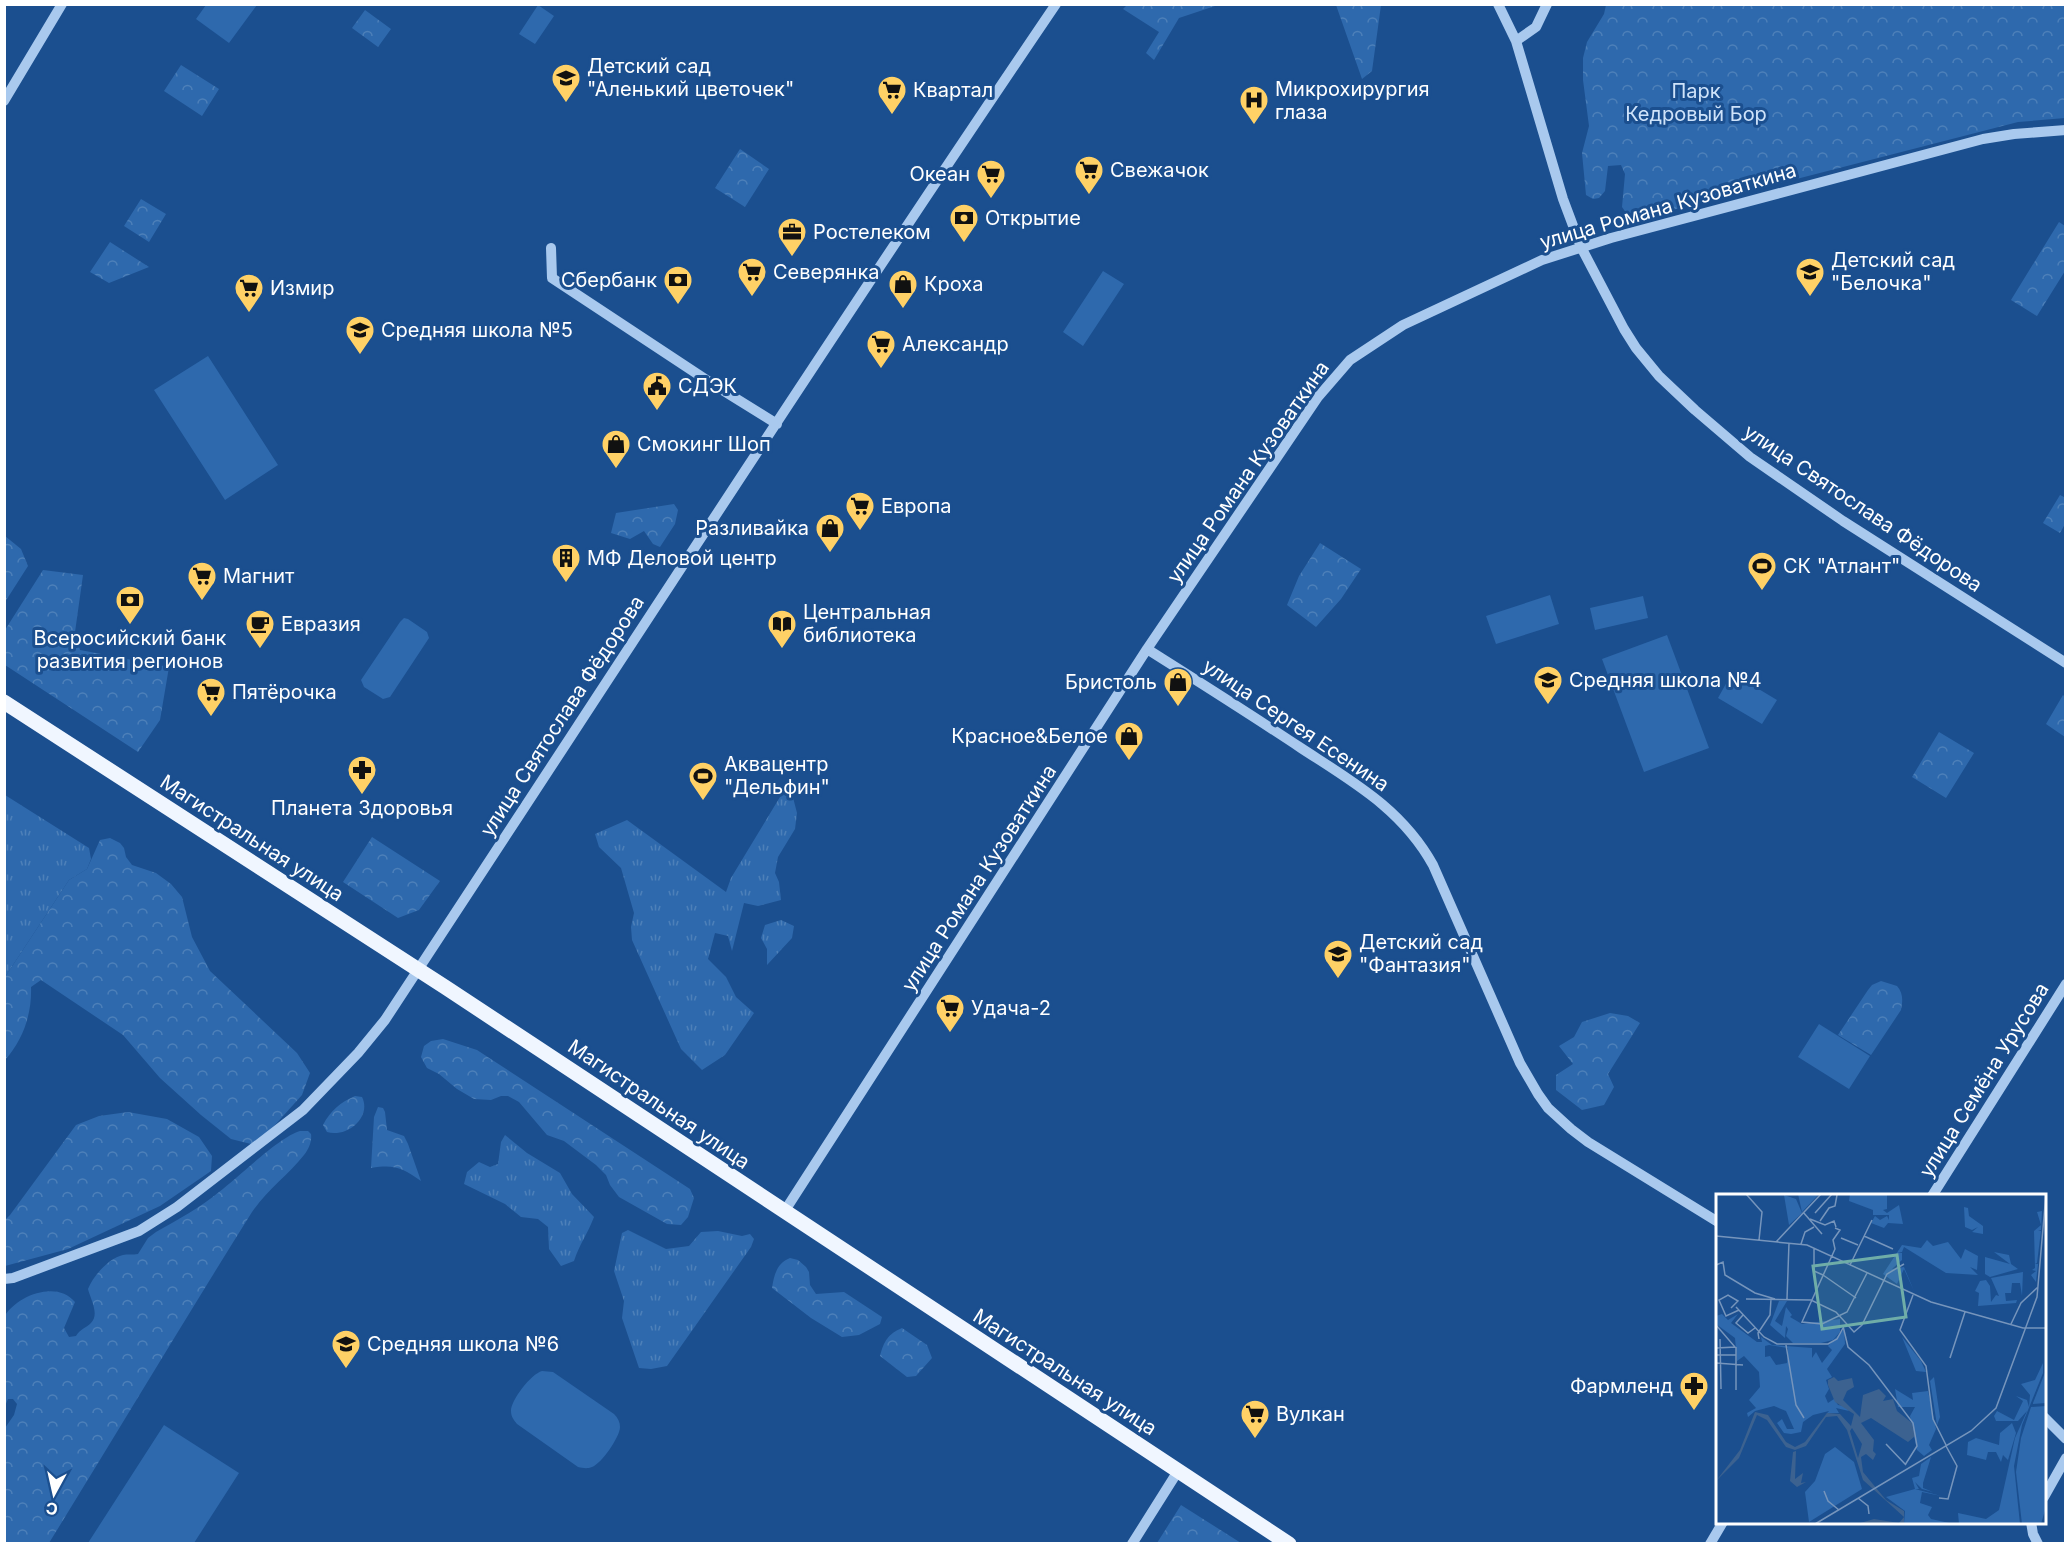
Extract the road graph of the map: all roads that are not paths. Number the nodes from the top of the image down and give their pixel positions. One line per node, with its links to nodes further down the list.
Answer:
1 (62, 4): 8 (street)
2 (1056, 4): 12 (street, улица Святослава Фёдорова)
3 (1498, 4): 7 (street, улица Святослава Фёдорова)
4 (1540, 4): 6 (street)
5 (1547, 4): 6 (street)
6 (1543, 16): 7 (street)
7 (1516, 41): 10 (street, улица Святослава Фёдорова)
8 (4, 101)
9 (2066, 130): 10 (street, улица Романа Кузоваткина)
10 (1581, 247): 13 (street, улица Романа Кузоваткина); 14 (street, улица Святослава Фёдорова)
11 (551, 248): 12 (street)
12 (777, 424): 16 (street, улица Святослава Фёдорова)
13 (1147, 649): 19 (street, улица Романа Кузоваткина); 20 (street, улица Сергея Есенина)
14 (2066, 663)
15 (4, 702): 16 (main road, Магистральная улица)
16 (418, 970): 19 (main road, Магистральная улица); 21 (street, улица Святослава Фёдорова)
17 (2066, 984): 18 (street, улица Семёна Урусова)
18 (1933, 1194)
19 (784, 1212): 25 (main road, Магистральная улица)
20 (1716, 1221)
21 (4, 1279)
22 (2046, 1420): 23 (street)
23 (2066, 1439)
24 (2066, 1458): 26 (street)
25 (1178, 1471): 29 (street); 30 (main road, Магистральная улица)
26 (2046, 1493)
27 (1722, 1524): 31 (street)
28 (2031, 1524): 32 (street)
29 (1132, 1544)
30 (1289, 1544)
31 (1710, 1544)
32 (2038, 1544)

